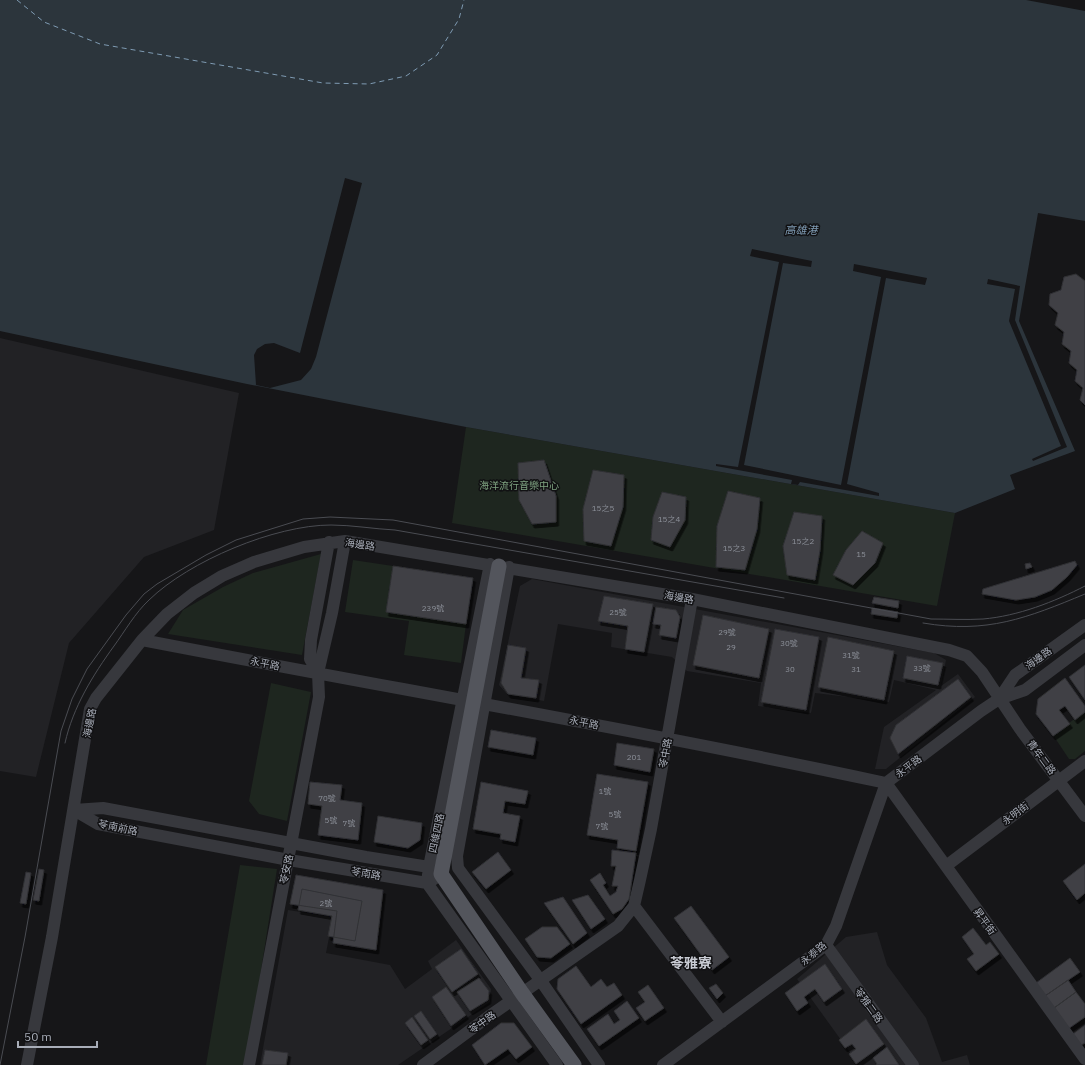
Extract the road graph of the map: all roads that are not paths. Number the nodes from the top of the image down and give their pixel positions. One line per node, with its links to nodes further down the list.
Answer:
1 (345, 541): 2 (street, 海邊路); 3 (street, 海邊路); 8 (street, 苓安路)
2 (329, 542): 6 (street, 海邊路); 8 (street, 苓安路)
3 (499, 566): 4 (street, 海邊路); 10 (main road, 四維四路)
4 (692, 599): 9 (street, 海邊路); 11 (street, 苓中路)
5 (1085, 625): 9 (street, 海邊路)
6 (142, 640): 8 (street, 永平路); 15 (street, 海邊路)
7 (1085, 645): 9 (street, 海邊路)
8 (318, 673): 10 (street, 永平路); 17 (street, 苓安路)
9 (999, 699): 13 (street, 青年二路); 14 (street, 永平路)
10 (473, 702): 11 (street, 永平路); 20 (street, 四維四路); 21 (main road, 四維四路)
11 (667, 738): 14 (street, 永平路); 23 (street, 苓中路)
12 (1085, 761): 13 (street, 永明街)
13 (1060, 780): 16 (street, 青年二路); 19 (street, 永明街)
14 (886, 783): 19 (street, 昇平街); 24 (street, 永泰路)
15 (74, 810): 17 (street, 苓南前路); 18 (street, 苓南前路); 29 (street, 海邊路)
16 (1085, 816)
17 (292, 843): 18 (street, 苓安路); 21 (street, 苓南路)
18 (289, 860): 22 (street, 苓南路); 30 (street, 苓安路)
19 (946, 866): 28 (street, 昇平街)
20 (458, 868): 21 (street, 苓南路); 25 (street)
21 (435, 870): 22 (street, 苓南路); 26 (main road)
22 (428, 883): 26 (street)
23 (634, 906): 25 (street, 苓中路); 27 (street)
24 (826, 945): 27 (street, 永泰路); 36 (street, 苓雅二路)
25 (541, 981): 26 (street, 苓中路); 34 (street)
26 (516, 998): 31 (street, 苓中路); 32 (street); 33 (main road)
27 (722, 1022): 35 (street, 永泰路)
28 (1085, 1059)
29 (27, 1065)
30 (249, 1065)
31 (423, 1065)
32 (556, 1065)
33 (574, 1065)
34 (599, 1065)
35 (663, 1065)
36 (913, 1065)

